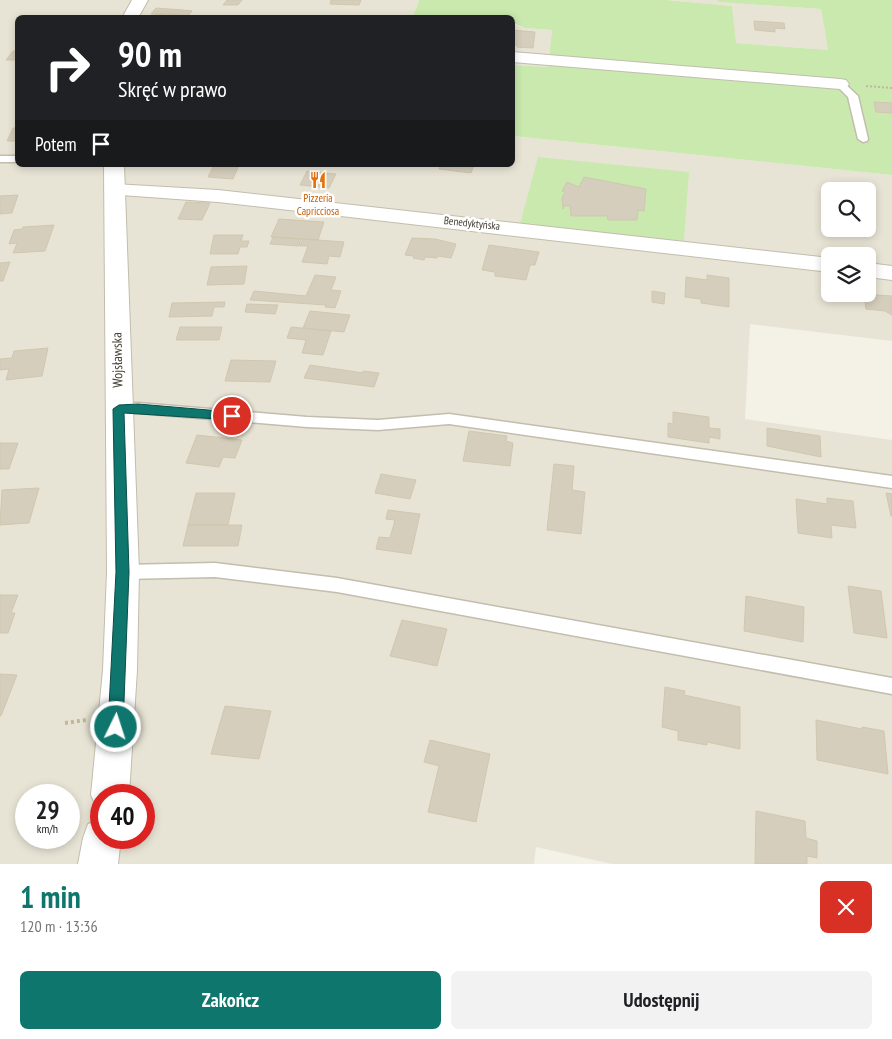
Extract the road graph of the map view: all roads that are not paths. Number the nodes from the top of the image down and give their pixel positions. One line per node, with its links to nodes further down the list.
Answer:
1 (140, 0): 2 (street)
2 (132, 15)
3 (515, 57): 4 (street)
4 (840, 84): 5 (lane)
5 (864, 139)
6 (0, 159): 7 (lane)
7 (15, 159)
8 (114, 177): 9 (street, Benedyktyńska); 12 (street, Wojsławska)
9 (821, 264)
10 (876, 271): 11 (street)
11 (892, 273)
12 (119, 409): 13 (lane); 14 (street, Wojsławska)
13 (892, 482)
14 (123, 572): 15 (lane); 16 (street, Wojsławska)
15 (892, 686)
16 (111, 784)
17 (100, 849): 18 (street)
18 (98, 864)

